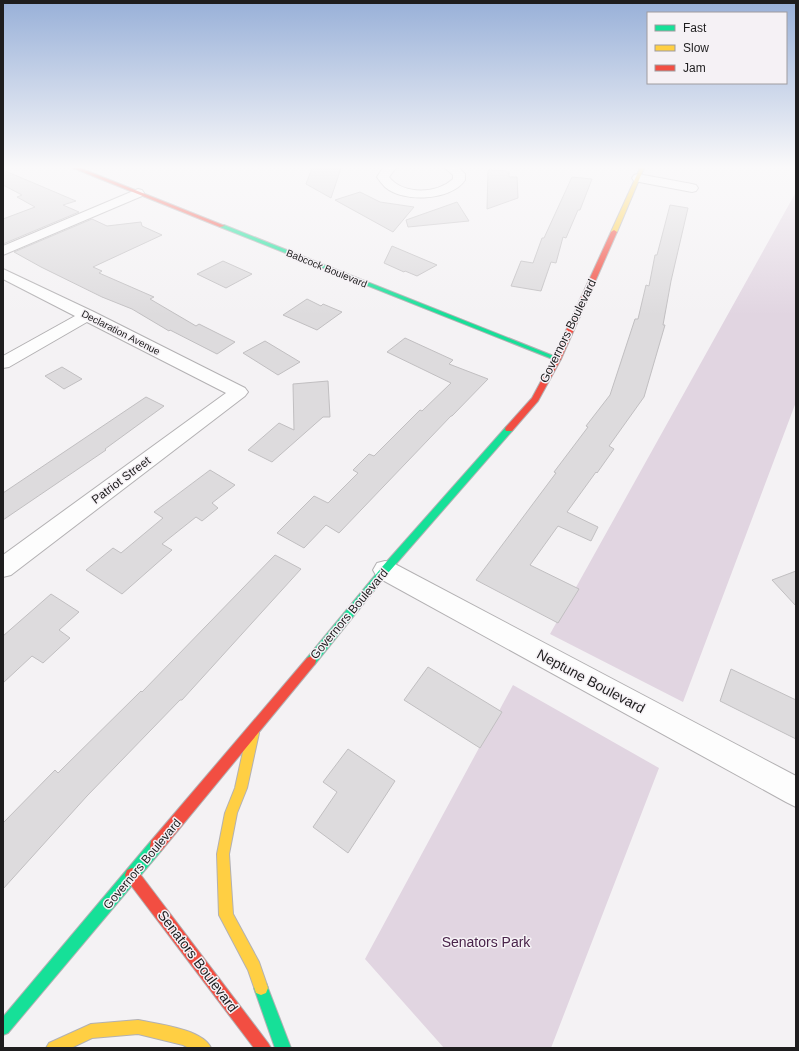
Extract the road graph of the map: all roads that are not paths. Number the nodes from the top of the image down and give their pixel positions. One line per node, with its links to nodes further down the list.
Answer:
1 (82, 217): 4 (street)
2 (199, 217): 7 (main road, Babcock Boulevard)
3 (620, 217): 7 (main road, Governors Boulevard)
4 (3, 251)
5 (3, 273): 6 (street, Declaration Avenue)
6 (88, 315): 8 (street); 9 (street, Declaration Avenue)
7 (557, 359): 11 (main road, Governors Boulevard)
8 (3, 363)
9 (239, 392): 10 (street, Patriot Street)
10 (3, 568)
11 (385, 570): 12 (main road, Governors Boulevard); 13 (street, Neptune Boulevard)
12 (254, 730): 14 (main road, Governors Boulevard); 19 (main road)
13 (796, 792)
14 (132, 875): 15 (main road, Governors Boulevard); 18 (main road, Senators Boulevard)
15 (3, 1028)
16 (54, 1048): 17 (main road)
17 (203, 1048)
18 (263, 1048)
19 (283, 1048)

